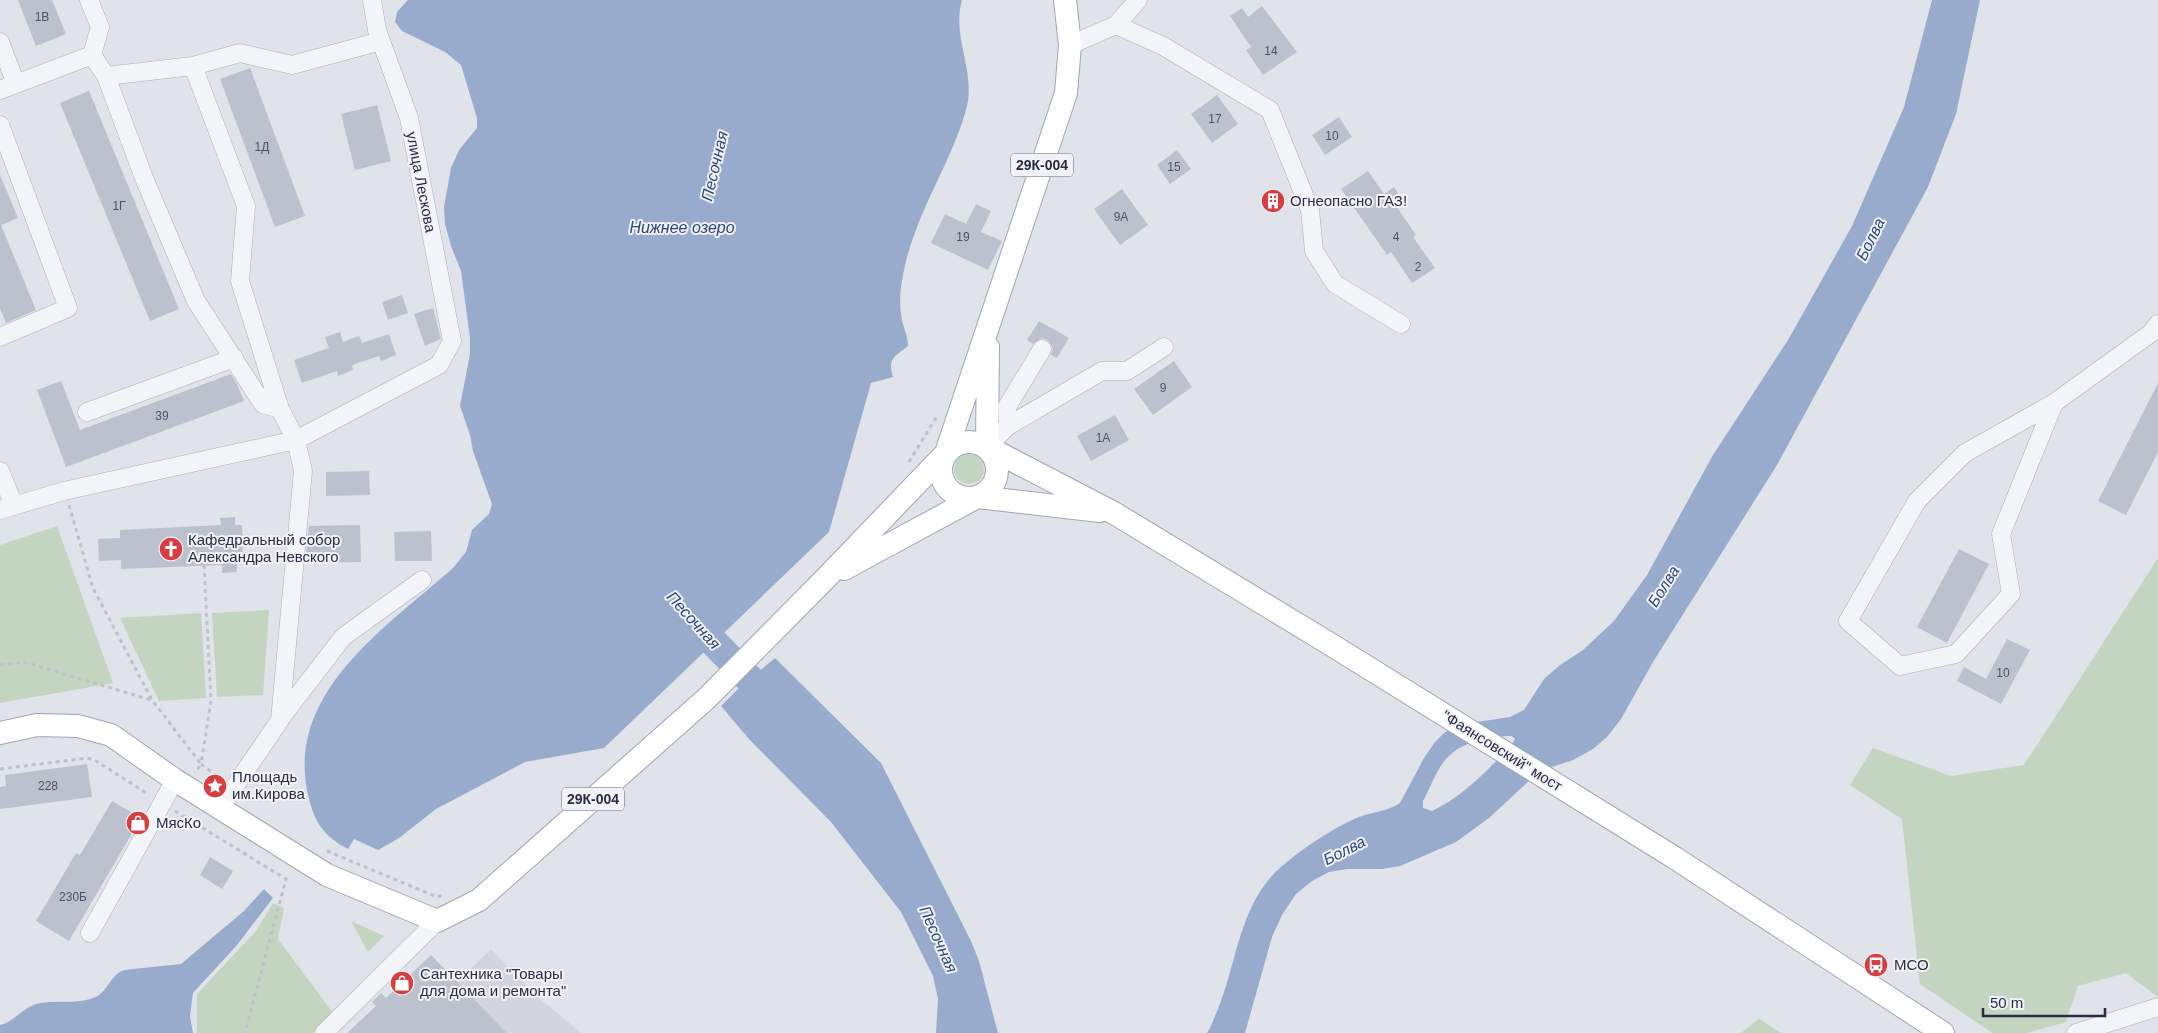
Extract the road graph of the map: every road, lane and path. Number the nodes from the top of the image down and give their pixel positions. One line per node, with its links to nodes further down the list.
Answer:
1 (89, 0): 9 (street)
2 (372, 0): 6 (street, улица Лескова)
3 (1065, 0): 8 (main road, 29К-004)
4 (1138, 0): 5 (street)
5 (1116, 25): 8 (street); 14 (street)
6 (381, 41): 10 (street); 26 (street, улица Лескова)
7 (0, 42): 12 (street)
8 (1070, 45): 16 (main road, 29К-004)
9 (92, 55): 11 (street); 12 (street)
10 (192, 66): 11 (street); 22 (street)
11 (106, 76): 20 (street)
12 (8, 87)
13 (0, 125): 17 (street)
14 (1401, 324)
15 (2158, 324): 21 (street)
16 (988, 326): 27 (main road, 29К-004); 28 (main road)
17 (0, 336)
18 (1164, 347): 25 (street)
19 (1042, 349): 25 (street)
20 (234, 358): 22 (street); 24 (street)
21 (2054, 403): 21 (street)
22 (280, 409): 26 (street)
23 (940, 411): 29 (path)
24 (87, 412)
25 (1008, 426): 27 (street)
26 (296, 440): 31 (street); 40 (street)
27 (987, 447): 28 (main road); 32 (main road, 29К-004); 34 (main road, "Фаянсовский" мост)
28 (946, 453): 32 (main road); 36 (main road)
29 (904, 469)
30 (0, 471): 33 (street)
31 (64, 491): 33 (street); 39 (path)
32 (977, 497): 34 (main road); 36 (main road, 29К-004)
33 (7, 508)
34 (1114, 513): 55 (main road, "Фаянсовский" мост)
35 (204, 565): 42 (path)
36 (825, 579): 50 (main road, 29К-004)
37 (422, 580): 40 (street)
38 (0, 665): 39 (path)
39 (152, 700): 42 (path)
40 (280, 720): 45 (street)
41 (0, 733): 44 (main road)
42 (201, 764): 44 (path); 45 (path)
43 (0, 769): 46 (path)
44 (181, 784): 46 (street); 47 (main road)
45 (233, 789): 47 (street)
46 (163, 803): 51 (street); 53 (path)
47 (220, 808): 50 (main road)
48 (324, 850): 49 (path)
49 (437, 897)
50 (437, 921): 54 (street)
51 (90, 933)
52 (2158, 1006): 56 (street)
53 (245, 1033)
54 (324, 1033)
55 (1943, 1033)
56 (2076, 1033)

